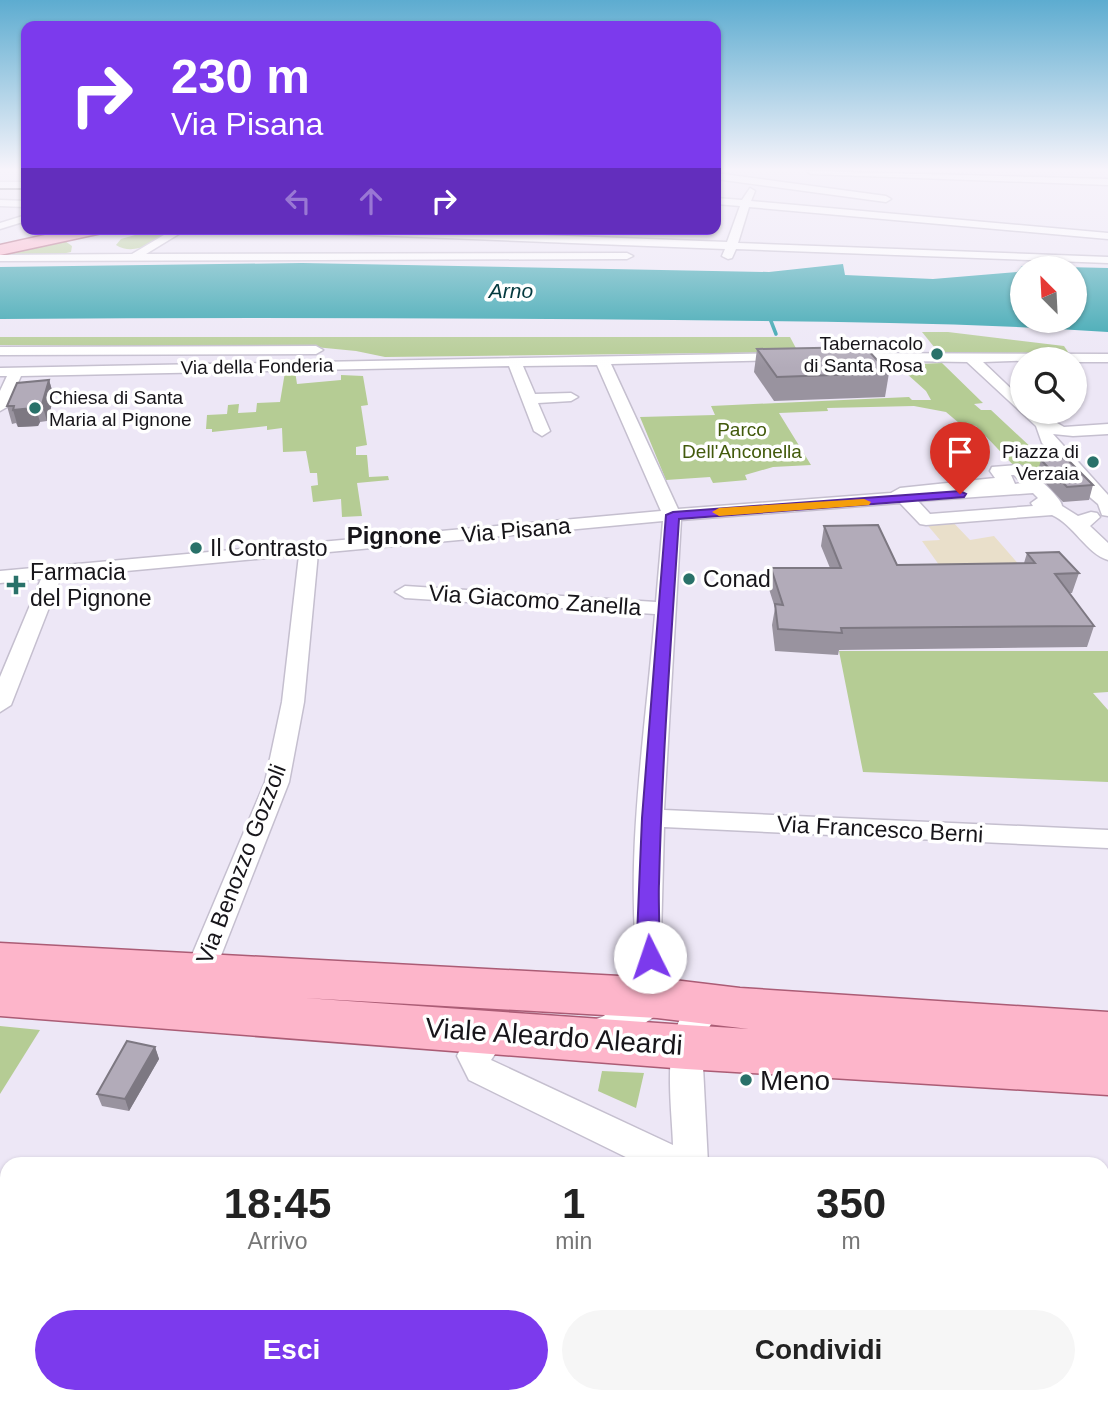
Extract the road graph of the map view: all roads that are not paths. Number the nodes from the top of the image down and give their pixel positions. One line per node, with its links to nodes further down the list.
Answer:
1 (47, 236): 13 (main road)
2 (58, 236): 13 (main road)
3 (171, 236): 23 (street)
4 (420, 236): 21 (street)
5 (536, 236): 10 (street)
6 (607, 236): 10 (street)
7 (734, 236): 11 (street)
8 (841, 236): 14 (street)
9 (863, 236): 15 (street)
10 (605, 241): 11 (street); 17 (street)
11 (731, 246): 12 (street); 19 (street); 20 (street)
12 (776, 247): 14 (street); 16 (street)
13 (0, 248)
14 (834, 250): 15 (street)
15 (856, 251): 16 (street)
16 (968, 255): 24 (street)
17 (595, 256): 18 (street); 21 (street)
18 (635, 256)
19 (661, 256)
20 (765, 256)
21 (400, 257): 23 (street)
22 (0, 258): 23 (street)
23 (120, 258)
24 (1108, 260)
25 (0, 351): 26 (street)
26 (110, 351): 33 (street); 34 (street)
27 (797, 357): 31 (street, Via della Fonderia)
28 (833, 357): 29 (street)
29 (971, 358): 30 (street); 37 (street)
30 (1108, 358)
31 (602, 360): 32 (street, Via della Fonderia); 52 (street)
32 (514, 361): 33 (street, Via della Fonderia); 39 (street)
33 (383, 363): 34 (street, Via della Fonderia)
34 (96, 370): 36 (street, Via della Fonderia)
35 (0, 372): 36 (street, Via della Fonderia)
36 (16, 372): 40 (street)
37 (1010, 395)
38 (571, 397): 39 (street)
39 (531, 399): 44 (street)
40 (0, 407)
41 (1040, 424): 42 (street)
42 (1043, 427): 43 (street); 46 (street)
43 (1108, 429)
44 (542, 431)
45 (1108, 481): 46 (street)
46 (1082, 483): 50 (street)
47 (1037, 487): 48 (street, Via Pisana); 49 (street, Via Pisana); 51 (street, Via Pisana)
48 (986, 492): 49 (street, Via Pisana); 51 (street)
49 (906, 499): 51 (street); 52 (street, Via Pisana)
50 (1106, 508): 51 (street); 53 (street)
51 (1057, 510): 53 (street)
52 (673, 515): 54 (street, Via Pisana); 59 (street, Via Giacomo Zanella)
53 (1081, 527): 55 (street)
54 (309, 548): 56 (street, Via Pisana); 64 (street, Via Benozzo Gozzoli)
55 (1108, 554)
56 (54, 570): 57 (street, Via Pisana); 60 (street)
57 (0, 577)
58 (405, 592): 59 (street, Via Giacomo Zanella)
59 (665, 609): 61 (street, Via Giacomo Zanella)
60 (0, 705)
61 (651, 818): 62 (street, Via Francesco Berni); 66 (street, Via Giacomo Zanella)
62 (1108, 839)
63 (0, 962): 64 (main road, Viale Aleardo Aleardi)
64 (192, 993): 65 (main road, Viale Aleardo Aleardi); 66 (main road, Viale Aleardo Aleardi); 68 (main road, Viale Aleardo Aleardi)
65 (0, 996)
66 (656, 998): 67 (main road, Viale Aleardo Aleardi); 70 (street)
67 (697, 1026): 69 (main road, Viale Aleardo Aleardi); 70 (main road, Viale Aleardo Aleardi); 71 (main road, Viale Aleardo Aleardi); 73 (street)
68 (494, 1031): 70 (main road, Viale Aleardo Aleardi); 72 (street)
69 (1108, 1033)
70 (575, 1038)
71 (1108, 1072)
72 (661, 1157)
73 (691, 1157)

